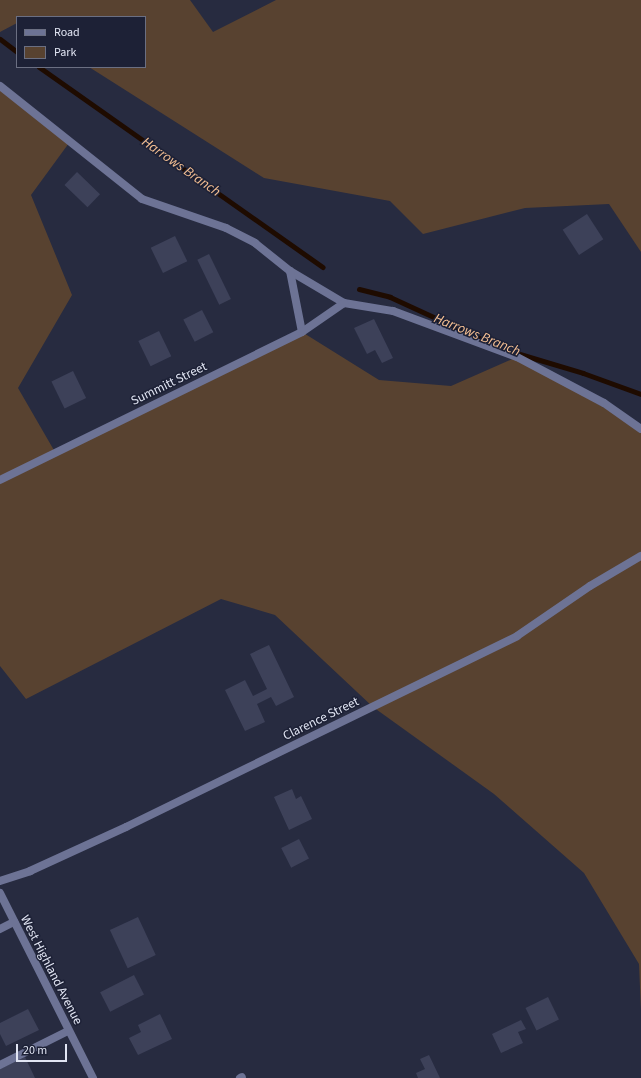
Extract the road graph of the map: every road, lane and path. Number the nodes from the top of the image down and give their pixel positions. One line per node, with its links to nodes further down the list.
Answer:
1 (0, 86): 2 (street)
2 (290, 271): 3 (street); 4 (street)
3 (344, 302): 4 (street, Summitt Street); 5 (street)
4 (302, 332): 6 (street, Summitt Street)
5 (641, 429)
6 (0, 480)
7 (641, 556): 8 (street, Clarence Street)
8 (0, 881)
9 (0, 893): 10 (street, West Highland Avenue)
10 (14, 922): 11 (street); 12 (street, West Highland Avenue)
11 (0, 929)
12 (68, 1031): 13 (street); 14 (street, West Highland Avenue)
13 (0, 1065)
14 (92, 1078)

